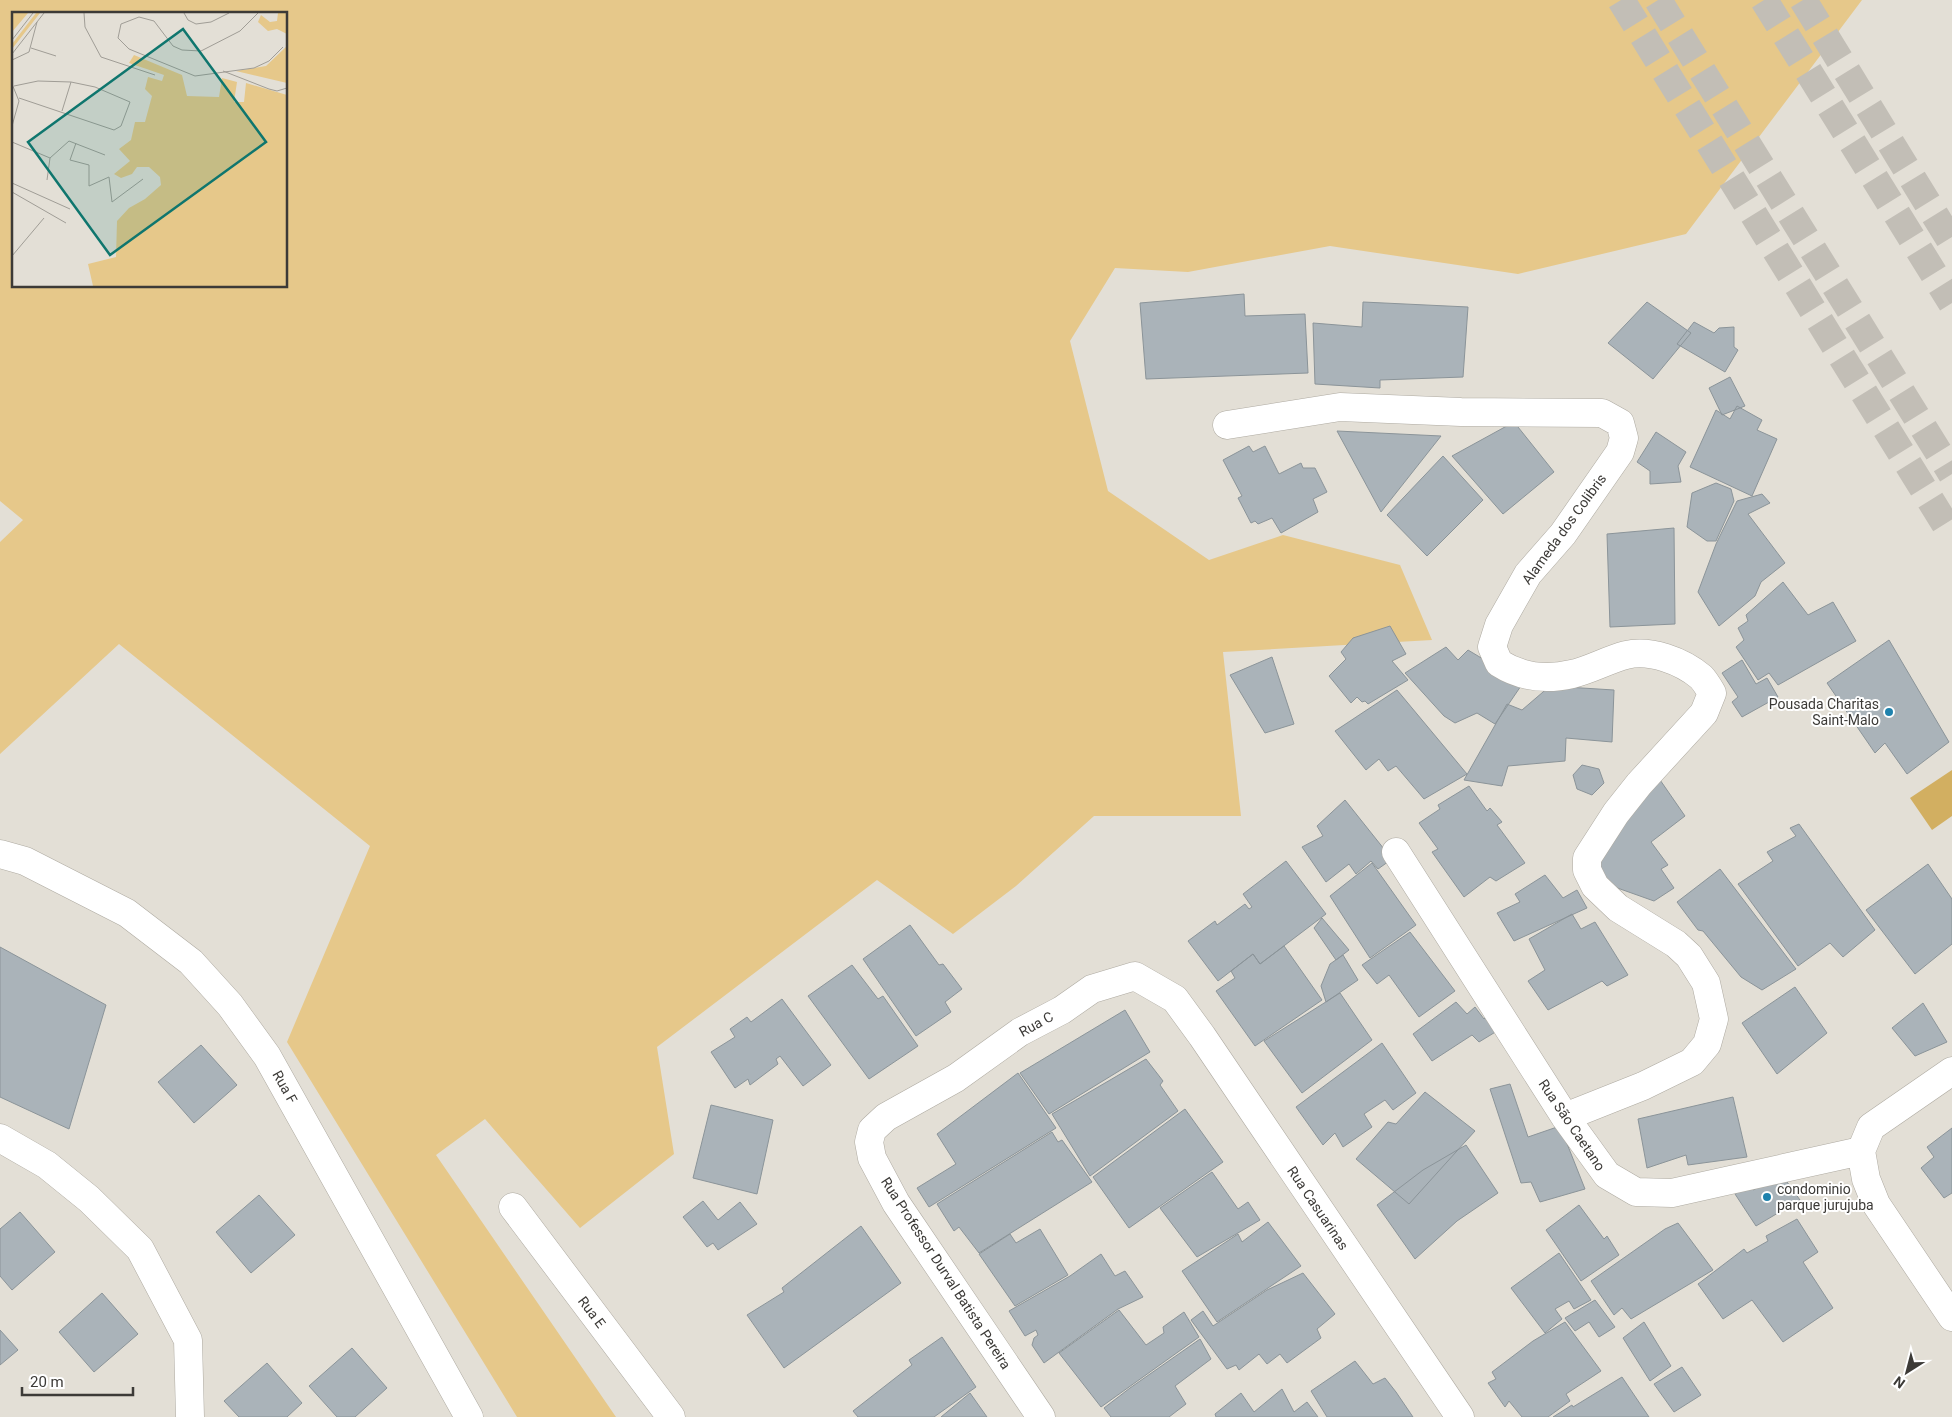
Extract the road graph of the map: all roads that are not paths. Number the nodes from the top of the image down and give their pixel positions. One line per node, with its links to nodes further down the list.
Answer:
1 (1227, 425): 7 (street, Alameda dos Colibris)
2 (1396, 852): 7 (street, Rua São Caetano)
3 (0, 854): 13 (street, Rua F)
4 (1175, 999): 6 (street, Rua C); 16 (street, Rua Casuarinas)
5 (1952, 1071): 9 (street)
6 (902, 1108): 15 (street, Rua Professor Durval Batista Pereira)
7 (1565, 1117): 9 (street, Rua São Caetano)
8 (0, 1138): 12 (street)
9 (1861, 1151): 11 (street)
10 (513, 1207): 14 (street, Rua E)
11 (1952, 1317)
12 (190, 1417)
13 (468, 1417)
14 (671, 1417)
15 (1041, 1417)
16 (1460, 1417)

